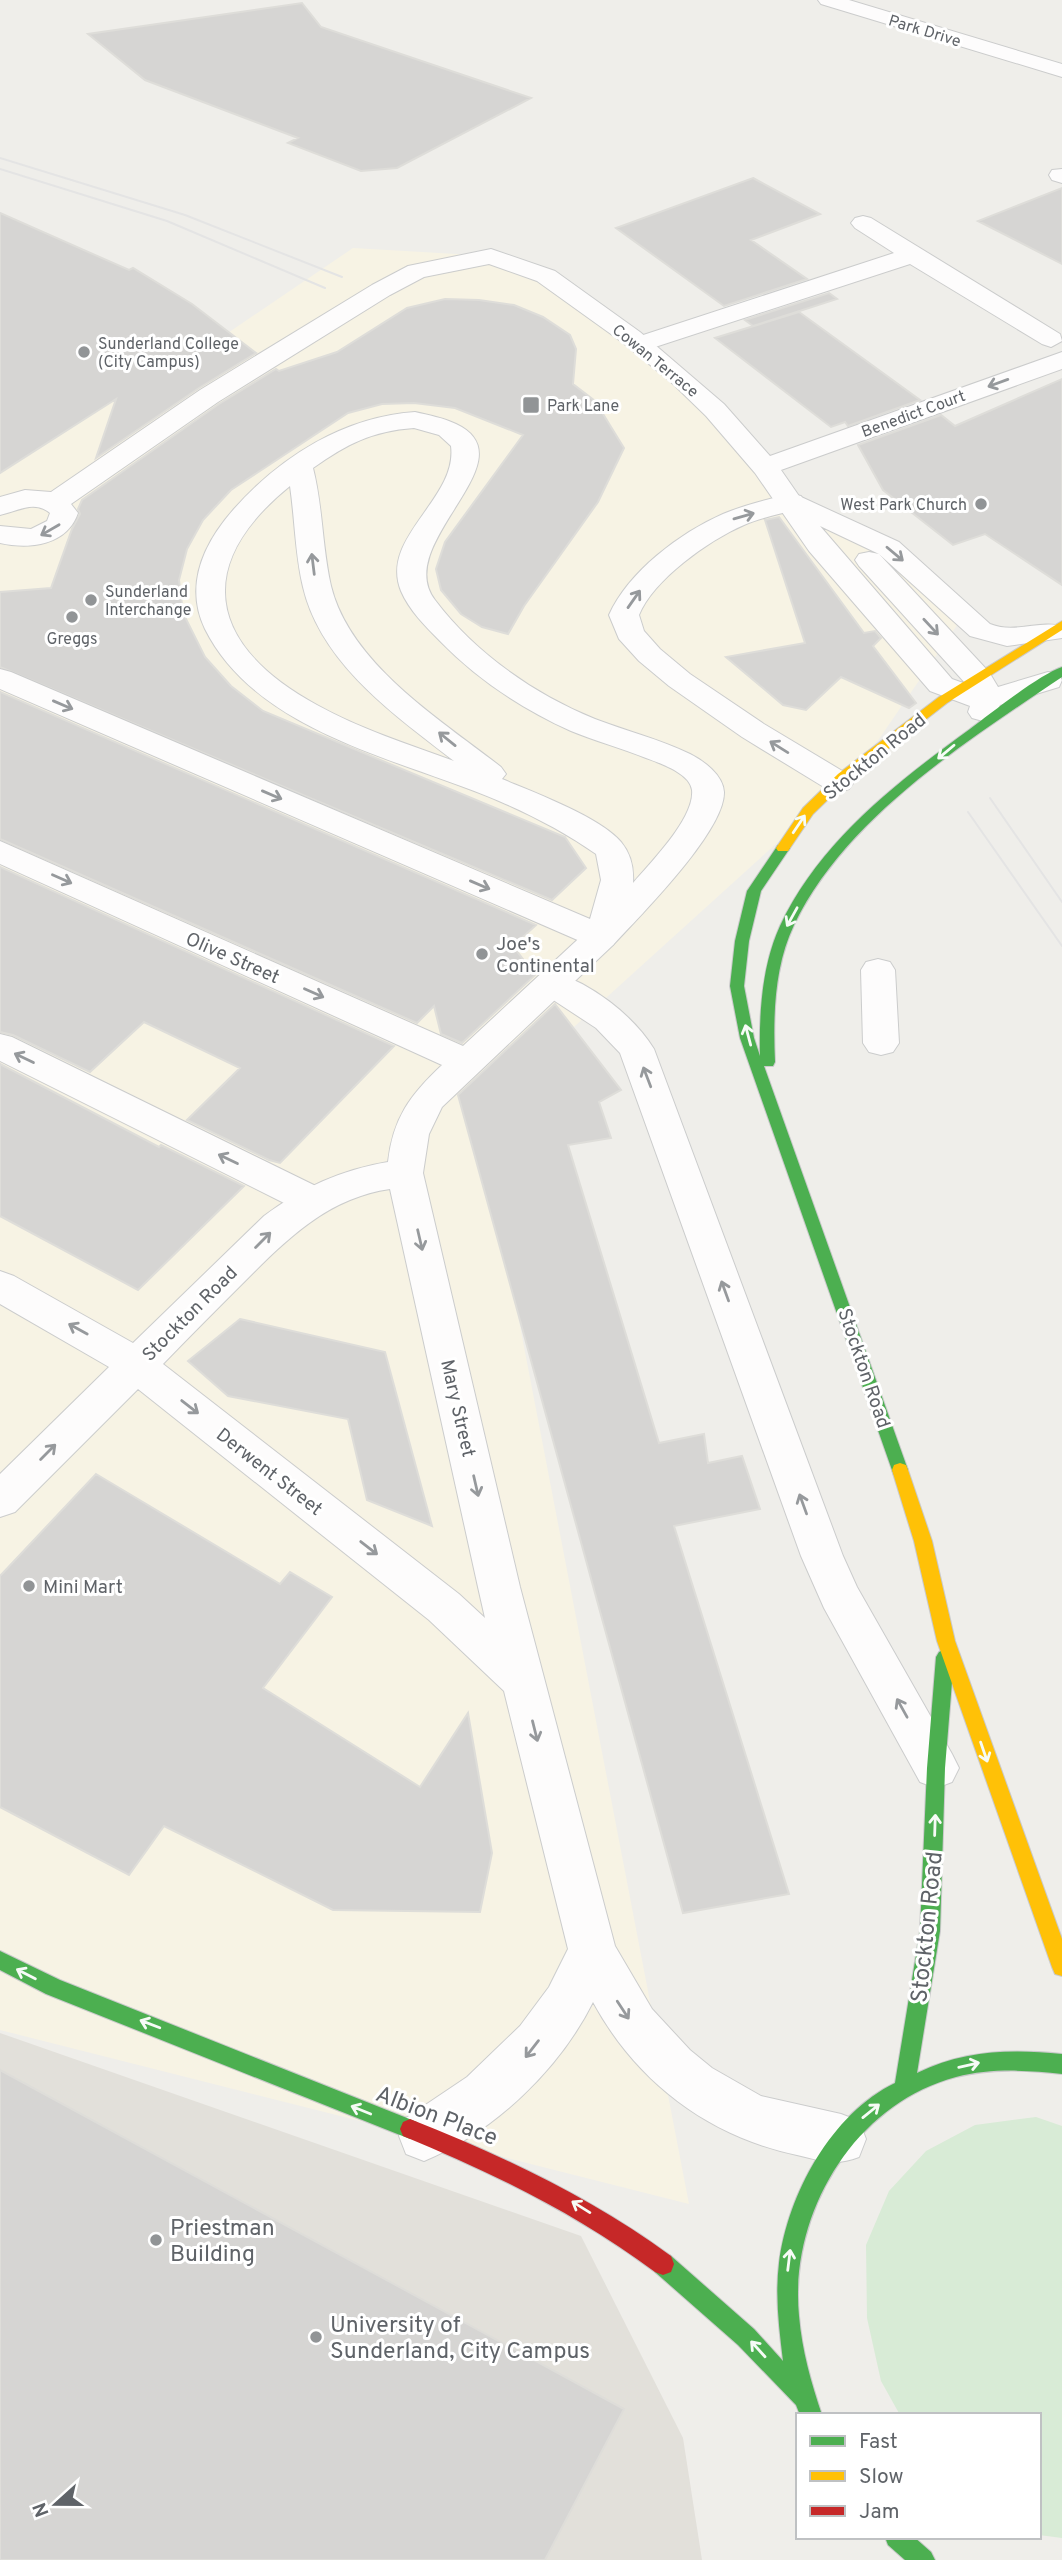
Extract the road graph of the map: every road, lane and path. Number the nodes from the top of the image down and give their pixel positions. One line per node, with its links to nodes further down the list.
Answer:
1 (828, 0): 2 (street, Park Drive)
2 (1062, 71)
3 (863, 223): 4 (street)
4 (913, 255): 5 (street); 6 (street)
5 (640, 344): 8 (street, Cowan Terrace); 10 (street, Cowan Terrace)
6 (1057, 349): 8 (street, Benedict Court, one-way to 8)
7 (299, 466): 22 (street, one-way to 7); 22 (street, Mary Street); 24 (street, Mary Street)
8 (765, 467): 9 (street, Cowan Terrace)
9 (791, 502): 13 (street, Cowan Terrace); 21 (street, one-way to 9)
10 (54, 503): 11 (street); 12 (street, one-way to 12)
11 (0, 506)
12 (0, 534)
13 (827, 534): 14 (street, Cowan Terrace, one-way to 14); 15 (street, Cowan Terrace); 18 (street, Cowan Terrace, one-way to 18)
14 (1057, 629): 18 (main road, Stockton Road)
15 (925, 669): 18 (street, Cowan Terrace); 19 (street)
16 (1055, 676): 18 (street); 20 (main road, Stockton Road)
17 (0, 678): 24 (street, one-way to 24)
18 (974, 689): 19 (main road, Stockton Road); 20 (street)
19 (918, 720): 21 (main road, Stockton Road)
20 (968, 734): 30 (main road, Stockton Road, one-way to 30)
21 (838, 782): 30 (main road, Stockton Road, one-way to 21)
22 (519, 797): 24 (street)
23 (0, 851): 29 (street, Olive Street, one-way to 29)
24 (601, 937): 26 (street, Mary Street)
25 (878, 970): 27 (street)
26 (553, 984): 29 (street, Mary Street); 38 (street, one-way to 26)
27 (881, 1043)
28 (0, 1046): 32 (street, one-way to 28)
29 (466, 1062): 31 (street, Mary Street)
30 (771, 1099): 36 (main road, Stockton Road)
31 (405, 1173): 32 (street, Stockton Road); 37 (street, Mary Street, one-way to 37)
32 (311, 1200): 34 (street, Stockton Road, one-way to 32)
33 (0, 1286): 34 (street, Derwent Street, one-way to 33)
34 (136, 1365): 35 (street, Stockton Road, one-way to 34); 37 (street, Derwent Street, one-way to 37)
35 (0, 1500)
36 (946, 1641): 38 (main road, Stockton Road); 41 (main road, Stockton Road, one-way to 41)
37 (522, 1680): 39 (street, Mary Street, one-way to 39)
38 (936, 1768): 43 (main road, Stockton Road, one-way to 38)
39 (592, 1949): 44 (street, one-way to 44); 45 (street, Mary Street, one-way to 45)
40 (0, 1960): 44 (main road, Albion Place, one-way to 40)
41 (1062, 1967)
42 (1062, 2064): 43 (main road, one-way to 42)
43 (905, 2087): 45 (main road, one-way to 43)
44 (424, 2136): 46 (main road, Albion Place, one-way to 44)
45 (841, 2138): 46 (main road, one-way to 45)
46 (804, 2400): 47 (main road)
47 (810, 2413)
48 (898, 2539): 49 (main road)
49 (923, 2560)

